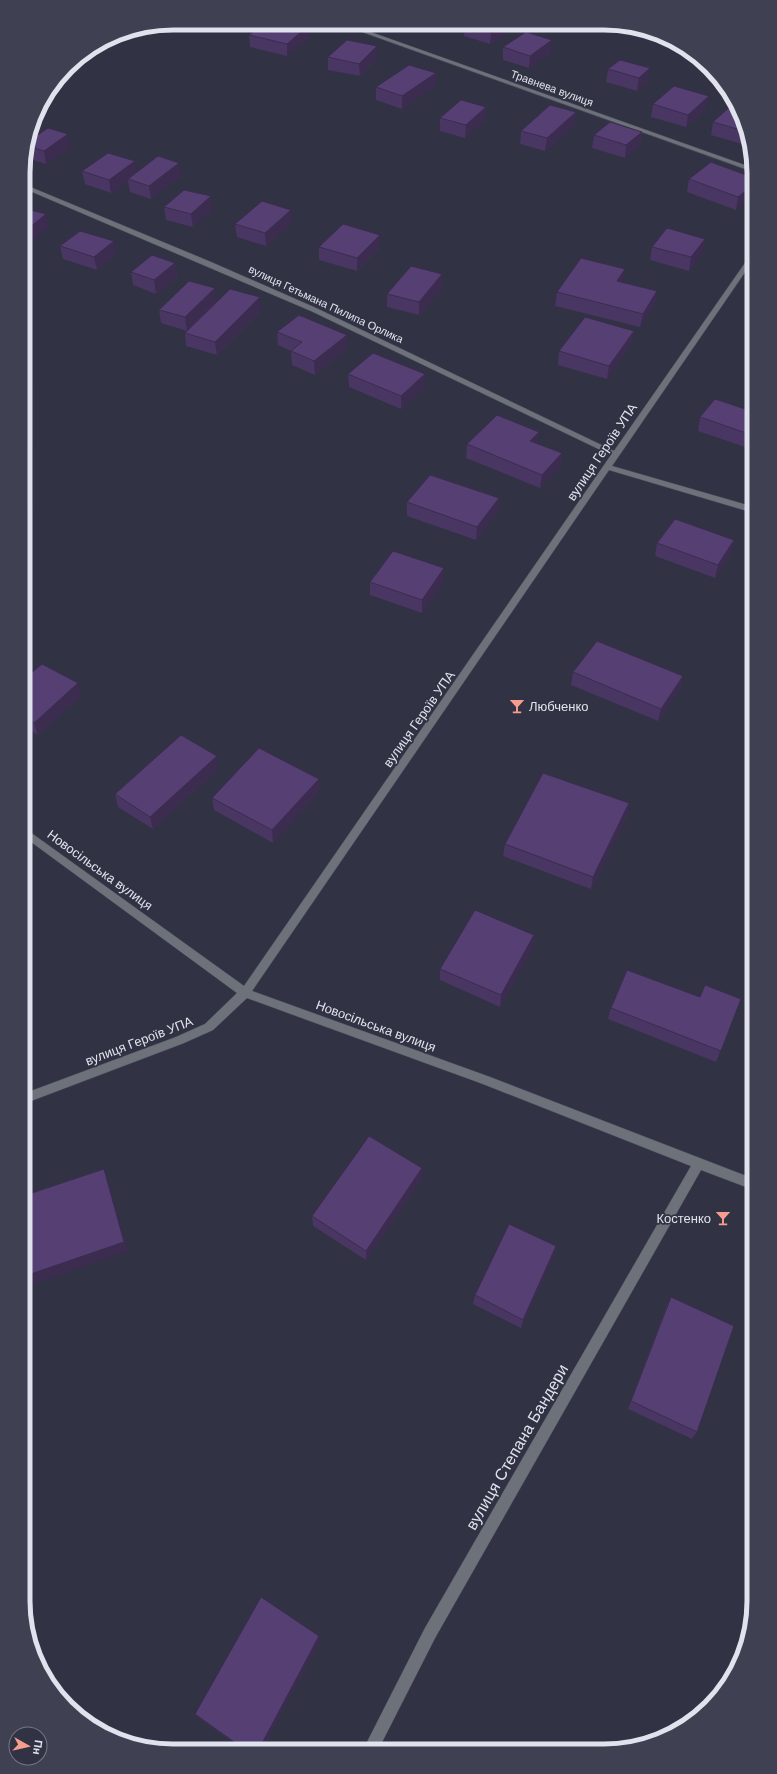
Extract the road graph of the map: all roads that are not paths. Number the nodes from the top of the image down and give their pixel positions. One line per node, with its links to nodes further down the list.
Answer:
1 (360, 30): 2 (street, Травнева вулиця)
2 (747, 168)
3 (30, 189): 5 (street, вулиця Гетьмана Пилипа Орлика)
4 (747, 264): 5 (street, вулиця Героїв УПА)
5 (615, 454): 6 (street, вулиця Героїв УПА)
6 (608, 467): 7 (street); 9 (street, вулиця Героїв УПА)
7 (747, 508)
8 (30, 836): 9 (street, Новосільська вулиця)
9 (245, 994): 10 (street, вулиця Героїв УПА); 11 (street, Новосільська вулиця)
10 (30, 1096)
11 (698, 1165): 12 (street, Новосільська вулиця); 13 (street, вулиця Степана Бандери)
12 (747, 1182)
13 (373, 1744)

